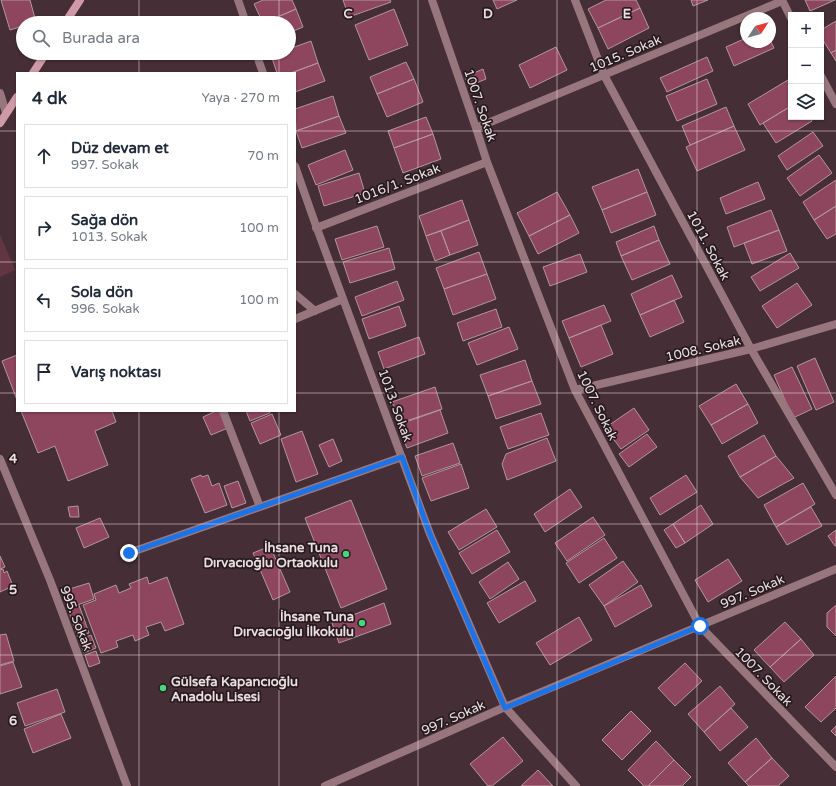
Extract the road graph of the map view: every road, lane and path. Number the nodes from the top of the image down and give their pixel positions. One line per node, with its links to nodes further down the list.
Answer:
1 (80, 0): 7 (main road)
2 (238, 0): 8 (street)
3 (432, 0): 20 (street, 1007. Sokak)
4 (575, 0): 13 (street, 1011. Sokak)
5 (782, 1): 6 (street); 13 (street, 1015. Sokak)
6 (788, 12)
7 (70, 16)
8 (244, 16)
9 (41, 60): 11 (main road)
10 (258, 60): 12 (street)
11 (33, 72)
12 (263, 72)
13 (604, 75): 20 (street, 1015. Sokak); 29 (street, 1011. Sokak)
14 (824, 82): 17 (street)
15 (0, 93): 18 (street)
16 (16, 98): 18 (main road)
17 (836, 104)
18 (6, 113): 19 (main road)
19 (0, 123)
20 (476, 128): 21 (street, 1007. Sokak)
21 (487, 162): 23 (street, 1016/1. Sokak); 30 (street, 1007. Sokak)
22 (296, 169): 23 (street, 1013. Sokak)
23 (316, 228): 25 (street, 1013. Sokak)
24 (296, 295): 26 (street)
25 (343, 299): 26 (street); 32 (street, 1013. Sokak)
26 (315, 311): 27 (street)
27 (296, 319)
28 (836, 324): 29 (street, 1008. Sokak)
29 (751, 349): 30 (street, 1008. Sokak); 34 (street, 1011. Sokak)
30 (575, 390): 38 (street, 1007. Sokak)
31 (223, 412): 35 (street)
32 (402, 457): 35 (street); 39 (street, 1013. Sokak)
33 (0, 459): 41 (street, 995. Sokak)
34 (836, 495)
35 (260, 507): 36 (street)
36 (129, 553)
37 (836, 569): 38 (street, 997. Sokak)
38 (700, 626): 39 (street, 997. Sokak); 40 (street, 1007. Sokak)
39 (505, 708): 42 (street, 997. Sokak); 43 (street, 1013. Sokak)
40 (836, 767)
41 (127, 786)
42 (327, 786)
43 (576, 786)

